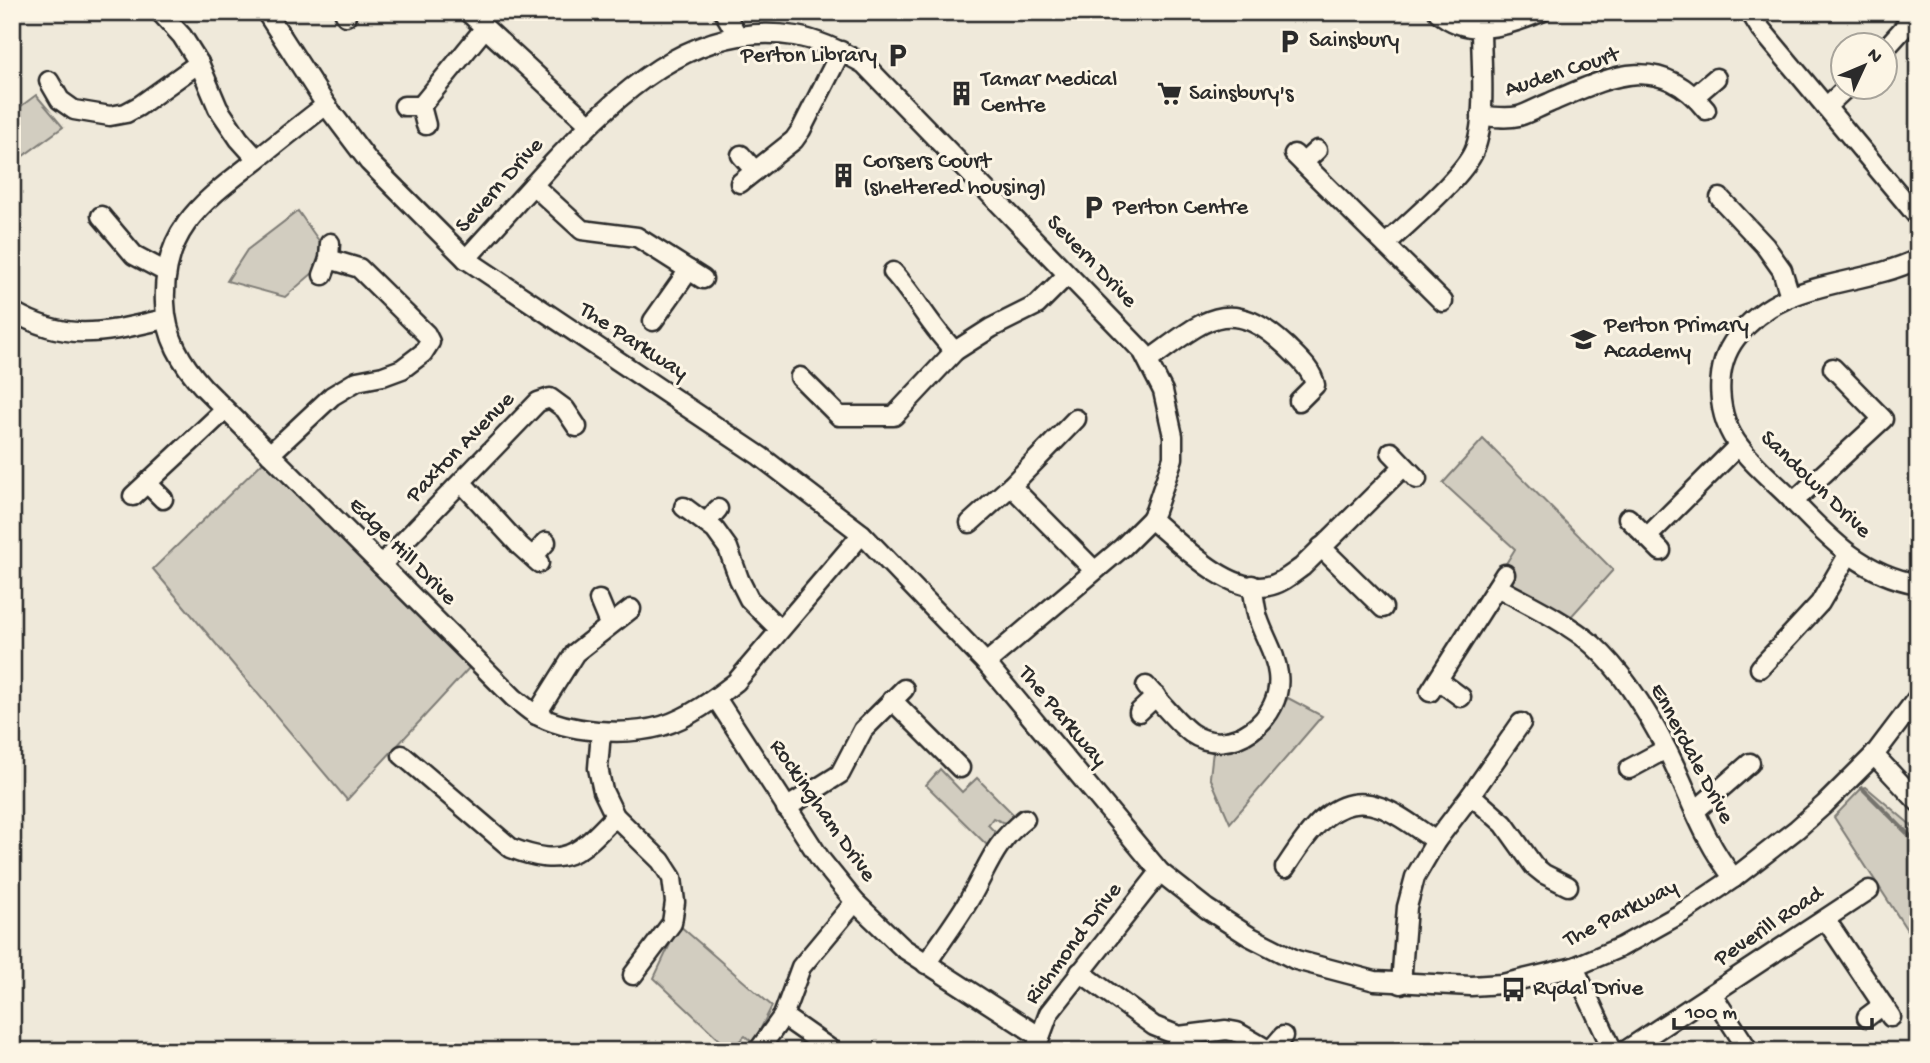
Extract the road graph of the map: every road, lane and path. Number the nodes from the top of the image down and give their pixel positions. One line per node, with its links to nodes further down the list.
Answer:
1 (160, 12): 14 (street)
2 (266, 12): 18 (street, The Parkway)
3 (468, 12): 10 (street)
4 (724, 12): 11 (street)
5 (1438, 12): 9 (street)
6 (1541, 12): 9 (street)
7 (1750, 12): 19 (street)
8 (1914, 12): 12 (street)
9 (1481, 28): 20 (street)
10 (484, 29): 21 (street); 22 (street)
11 (737, 35): 13 (street, Severn Drive); 21 (street, Severn Drive)
12 (1898, 35)
13 (841, 51): 26 (street); 38 (street, Severn Drive)
14 (199, 63): 16 (street); 25 (street)
15 (1716, 78): 20 (street, Auden Court)
16 (49, 81)
17 (1831, 102): 19 (street)
18 (326, 105): 25 (street, Edge Hill Drive); 34 (street, The Parkway)
19 (1826, 107): 31 (street)
20 (1481, 115): 32 (street)
21 (589, 124): 28 (street, Severn Drive)
22 (426, 125)
23 (1317, 150): 32 (street)
24 (741, 155): 26 (street)
25 (257, 159): 36 (street, Edge Hill Drive)
26 (755, 171): 27 (street)
27 (740, 183)
28 (533, 185): 34 (street, Severn Drive); 42 (street)
29 (1720, 198): 39 (street)
30 (101, 216): 36 (street)
31 (1918, 216)
32 (1386, 244): 40 (street)
33 (327, 259): 54 (street)
34 (466, 259): 67 (street, The Parkway)
35 (1918, 259): 39 (street, Sandown Drive)
36 (166, 272): 43 (street, Edge Hill Drive)
37 (893, 272): 44 (street)
38 (1068, 275): 44 (street); 45 (street, Severn Drive)
39 (1790, 296): 52 (street, Sandown Drive)
40 (1443, 302)
41 (12, 310): 43 (street)
42 (653, 312)
43 (165, 319): 49 (street, Edge Hill Drive)
44 (955, 351): 47 (street)
45 (1149, 360): 48 (street); 64 (street, Severn Drive)
46 (1833, 368): 60 (street)
47 (800, 377)
48 (1299, 401)
49 (226, 410): 54 (street, Edge Hill Drive); 56 (street)
50 (1076, 419): 57 (street)
51 (579, 430): 55 (street, Paxton Avenue)
52 (1738, 446): 60 (street, Sandown Drive); 68 (street)
53 (1391, 452): 70 (street)
54 (270, 454): 73 (street, Edge Hill Drive)
55 (463, 482): 69 (street); 73 (street, Paxton Avenue)
56 (148, 484): 58 (street); 59 (street)
57 (1011, 486): 66 (street); 74 (street)
58 (133, 496)
59 (163, 499)
60 (1793, 502): 72 (street, Sandown Drive)
61 (684, 507): 65 (street)
62 (718, 509): 65 (street)
63 (1628, 518): 68 (street)
64 (1151, 519): 74 (street, Severn Drive); 76 (street)
65 (706, 523): 81 (street)
66 (970, 523)
67 (863, 534): 81 (street, Edge Hill Drive); 82 (street, The Parkway)
68 (1647, 537): 71 (street)
69 (546, 542)
70 (1321, 548): 76 (street); 78 (street)
71 (1661, 551)
72 (1848, 555): 75 (street, Sandown Drive); 83 (street)
73 (381, 565): 88 (street, Edge Hill Drive)
74 (1094, 570): 82 (street, Severn Drive)
75 (1918, 584)
76 (1252, 585): 87 (street)
77 (598, 600): 80 (street)
78 (1373, 604)
79 (631, 608): 80 (street)
80 (609, 624): 88 (street)
81 (779, 629): 86 (street, Edge Hill Drive)
82 (986, 663): 105 (street, The Parkway)
83 (1760, 668)
84 (1461, 696): 91 (street, Ennerdale Drive)
85 (1918, 697): 92 (street, The Parkway)
86 (716, 698): 90 (street, Edge Hill Drive); 99 (street, Rockingham Drive)
87 (1139, 712)
88 (536, 715): 90 (street, Edge Hill Drive)
89 (1521, 723): 97 (street)
90 (601, 732): 101 (street)
91 (1666, 749): 96 (street); 100 (street, Ennerdale Drive)
92 (1874, 755): 98 (street); 106 (street, The Parkway)
93 (413, 756): 101 (street)
94 (1750, 763): 100 (street)
95 (960, 768): 99 (street)
96 (1629, 769)
97 (1471, 795): 103 (street); 107 (street)
98 (1918, 802)
99 (786, 808): 109 (street, Rockingham Drive)
100 (1695, 811): 106 (street, Ennerdale Drive)
101 (615, 817): 114 (street)
102 (1025, 819): 111 (street)
103 (1436, 841): 104 (street); 115 (street)
104 (1285, 868)
105 (1160, 872): 113 (street, Richmond Drive); 115 (street, The Parkway)
106 (1734, 878): 112 (street, The Parkway)
107 (1568, 886)
108 (1869, 890): 110 (street, Peverill Road)
109 (855, 902): 111 (street, Rockingham Drive); 117 (street)
110 (1826, 919): 116 (street, Peverill Road); 118 (street)
111 (926, 964): 120 (street, Rockingham Drive)
112 (1574, 967): 115 (street, The Parkway); 125 (street)
113 (1080, 972): 120 (street, Richmond Drive); 121 (street)
114 (634, 975)
115 (1401, 984)
116 (1713, 995): 126 (street, Peverill Road); 127 (street)
117 (783, 1016): 122 (street); 123 (street)
118 (1867, 1017)
119 (1283, 1036): 124 (street)
120 (1037, 1043)
121 (1177, 1043): 124 (street)
122 (758, 1051)
123 (833, 1051)
124 (1270, 1051)
125 (1613, 1051)
126 (1625, 1051)
127 (1749, 1051)

